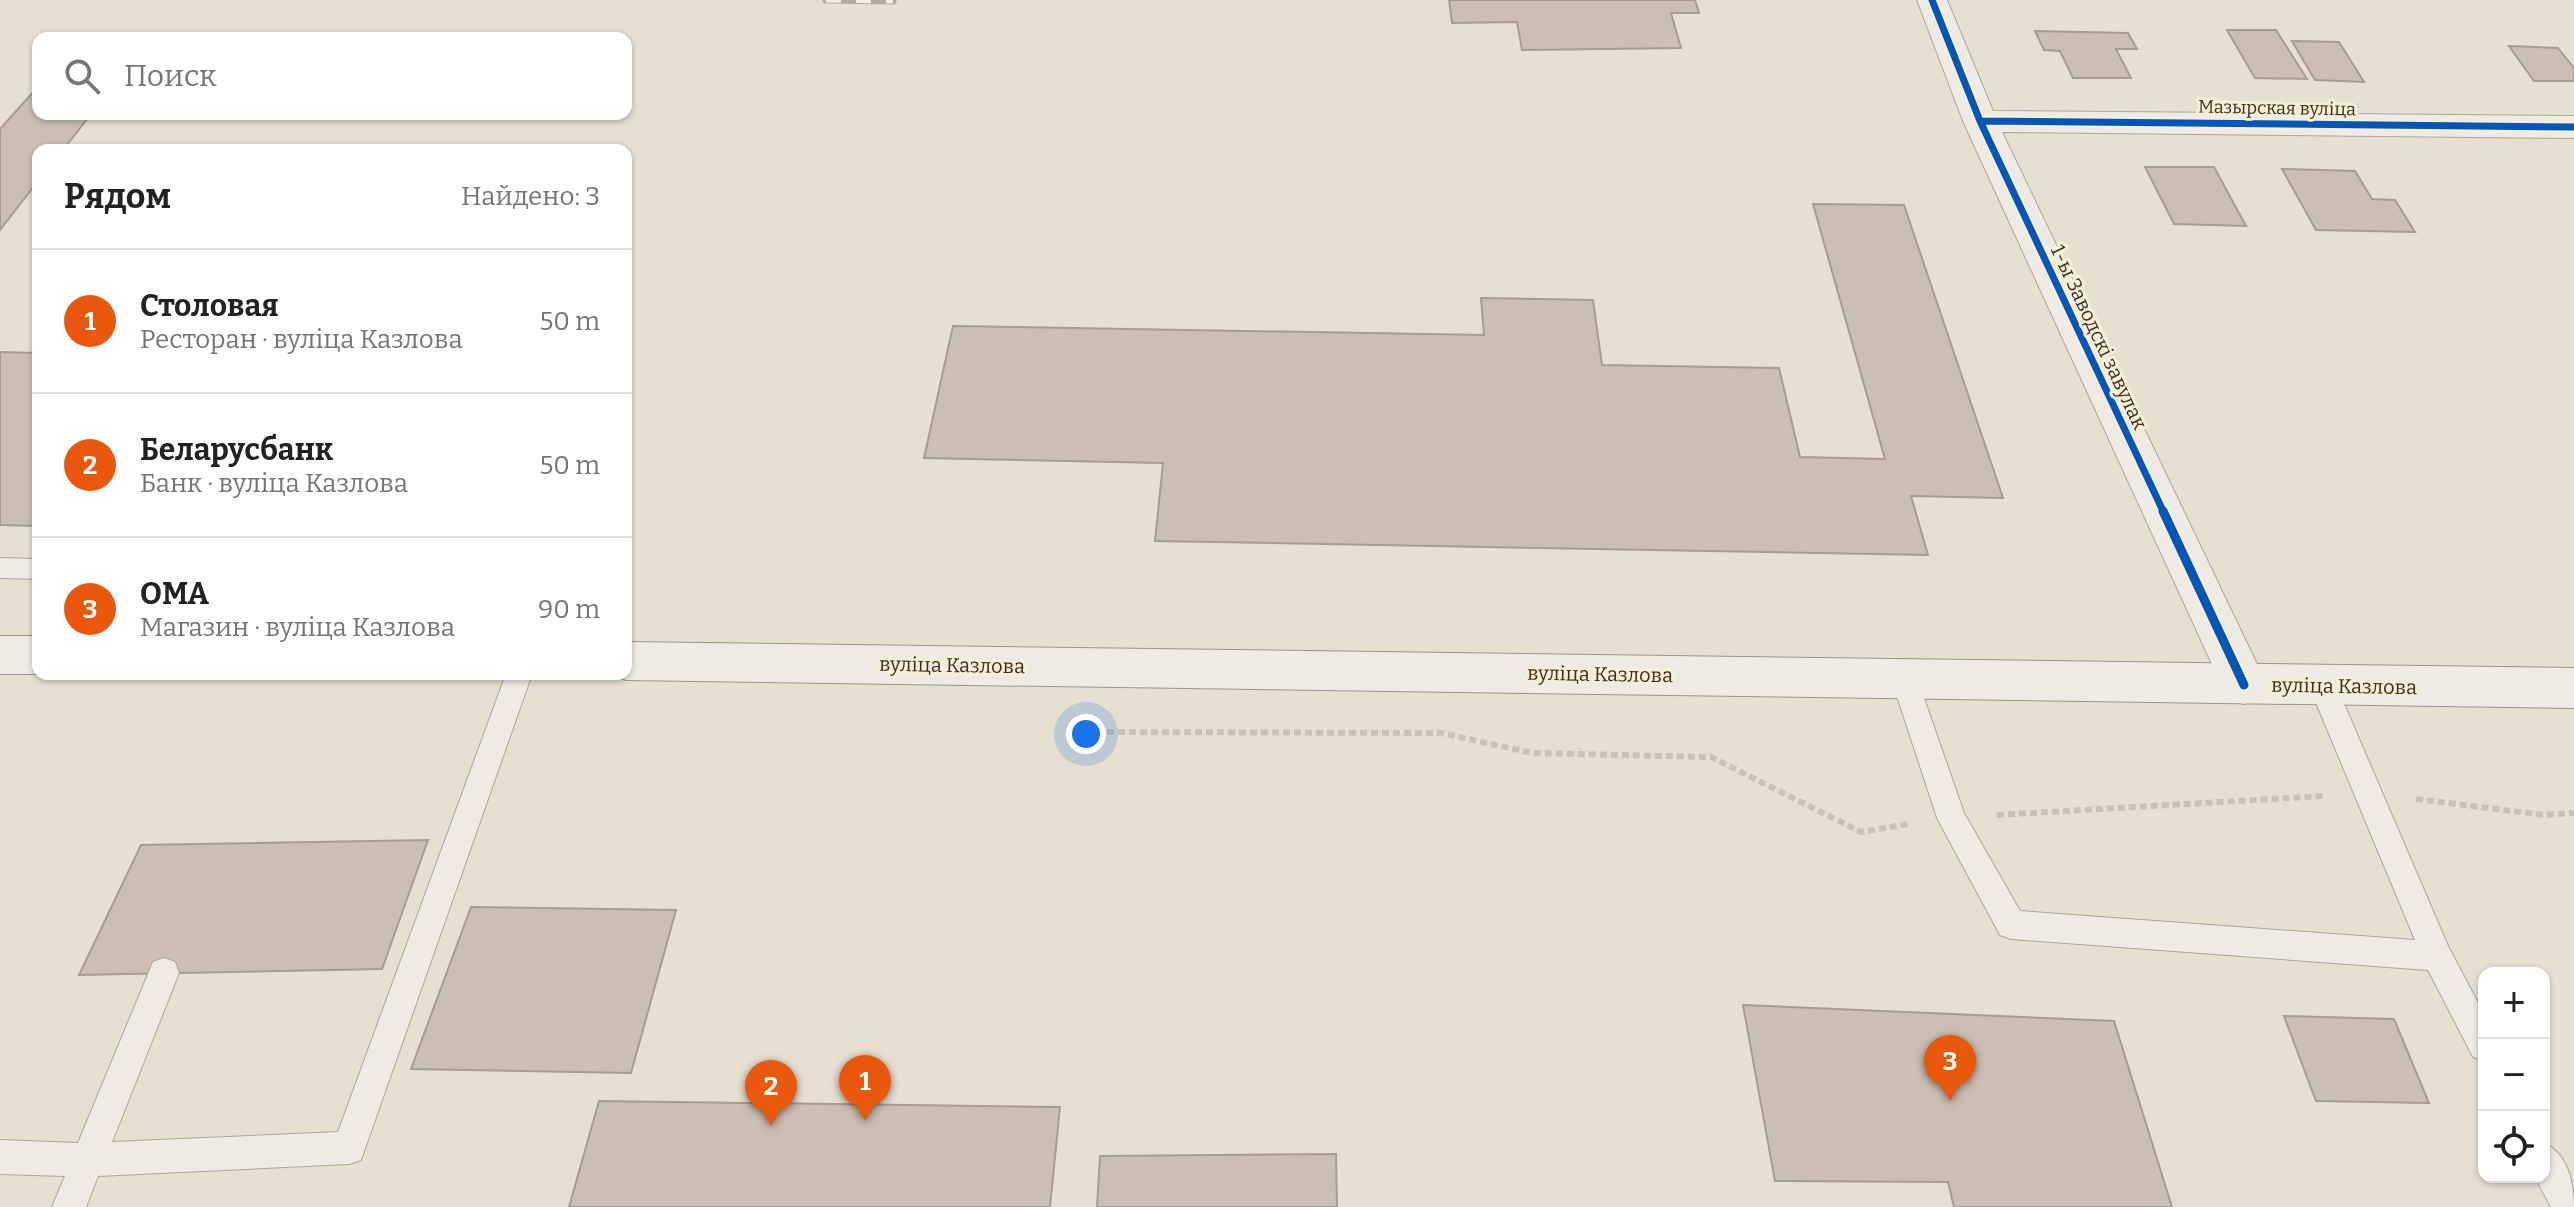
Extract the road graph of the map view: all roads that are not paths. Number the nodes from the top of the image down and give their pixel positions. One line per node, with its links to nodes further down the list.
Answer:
1 (1932, 0): 2 (main road, 1-ы Заводскі завулак)
2 (1980, 121): 3 (main road, Мазырская вуліца); 11 (main road, 1-ы Заводскі завулак)
3 (2574, 127)
4 (0, 568): 5 (lane)
5 (32, 569)
6 (0, 655): 7 (main road)
7 (32, 655)
8 (632, 661): 9 (main road, вуліца Казлова)
9 (1904, 678): 11 (main road, вуліца Казлова); 14 (lane)
10 (517, 680): 18 (lane)
11 (2244, 685): 12 (main road, вуліца Казлова)
12 (2323, 686): 13 (main road, вуліца Казлова); 14 (lane)
13 (2574, 688)
14 (2437, 956): 16 (lane)
15 (164, 973): 18 (lane)
16 (2480, 1039)
17 (0, 1157): 18 (lane)
18 (88, 1160): 20 (lane)
19 (2550, 1171): 21 (lane)
20 (69, 1207)
21 (2569, 1207)

